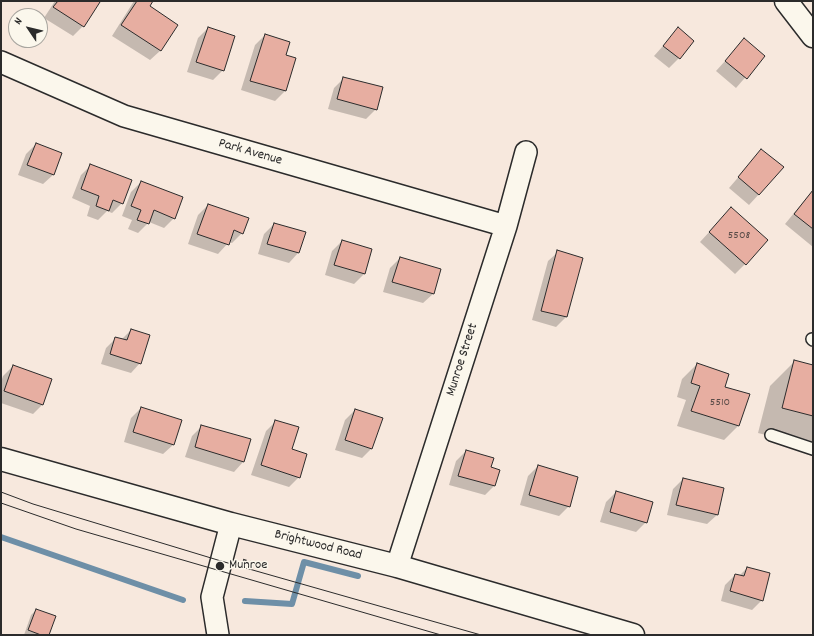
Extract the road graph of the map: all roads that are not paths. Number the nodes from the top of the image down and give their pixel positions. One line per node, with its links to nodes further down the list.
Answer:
1 (786, 1): 2 (street)
2 (813, 36)
3 (1, 62): 5 (street, Park Avenue)
4 (526, 152): 5 (street, Munroe Street)
5 (506, 226): 10 (street, Munroe Street)
6 (771, 435): 7 (lane)
7 (813, 449)
8 (1, 459): 9 (street, Brightwood Road)
9 (231, 524): 10 (street, Brightwood Road); 11 (street)
10 (397, 566): 12 (street, Brightwood Road)
11 (218, 635)
12 (633, 635)

